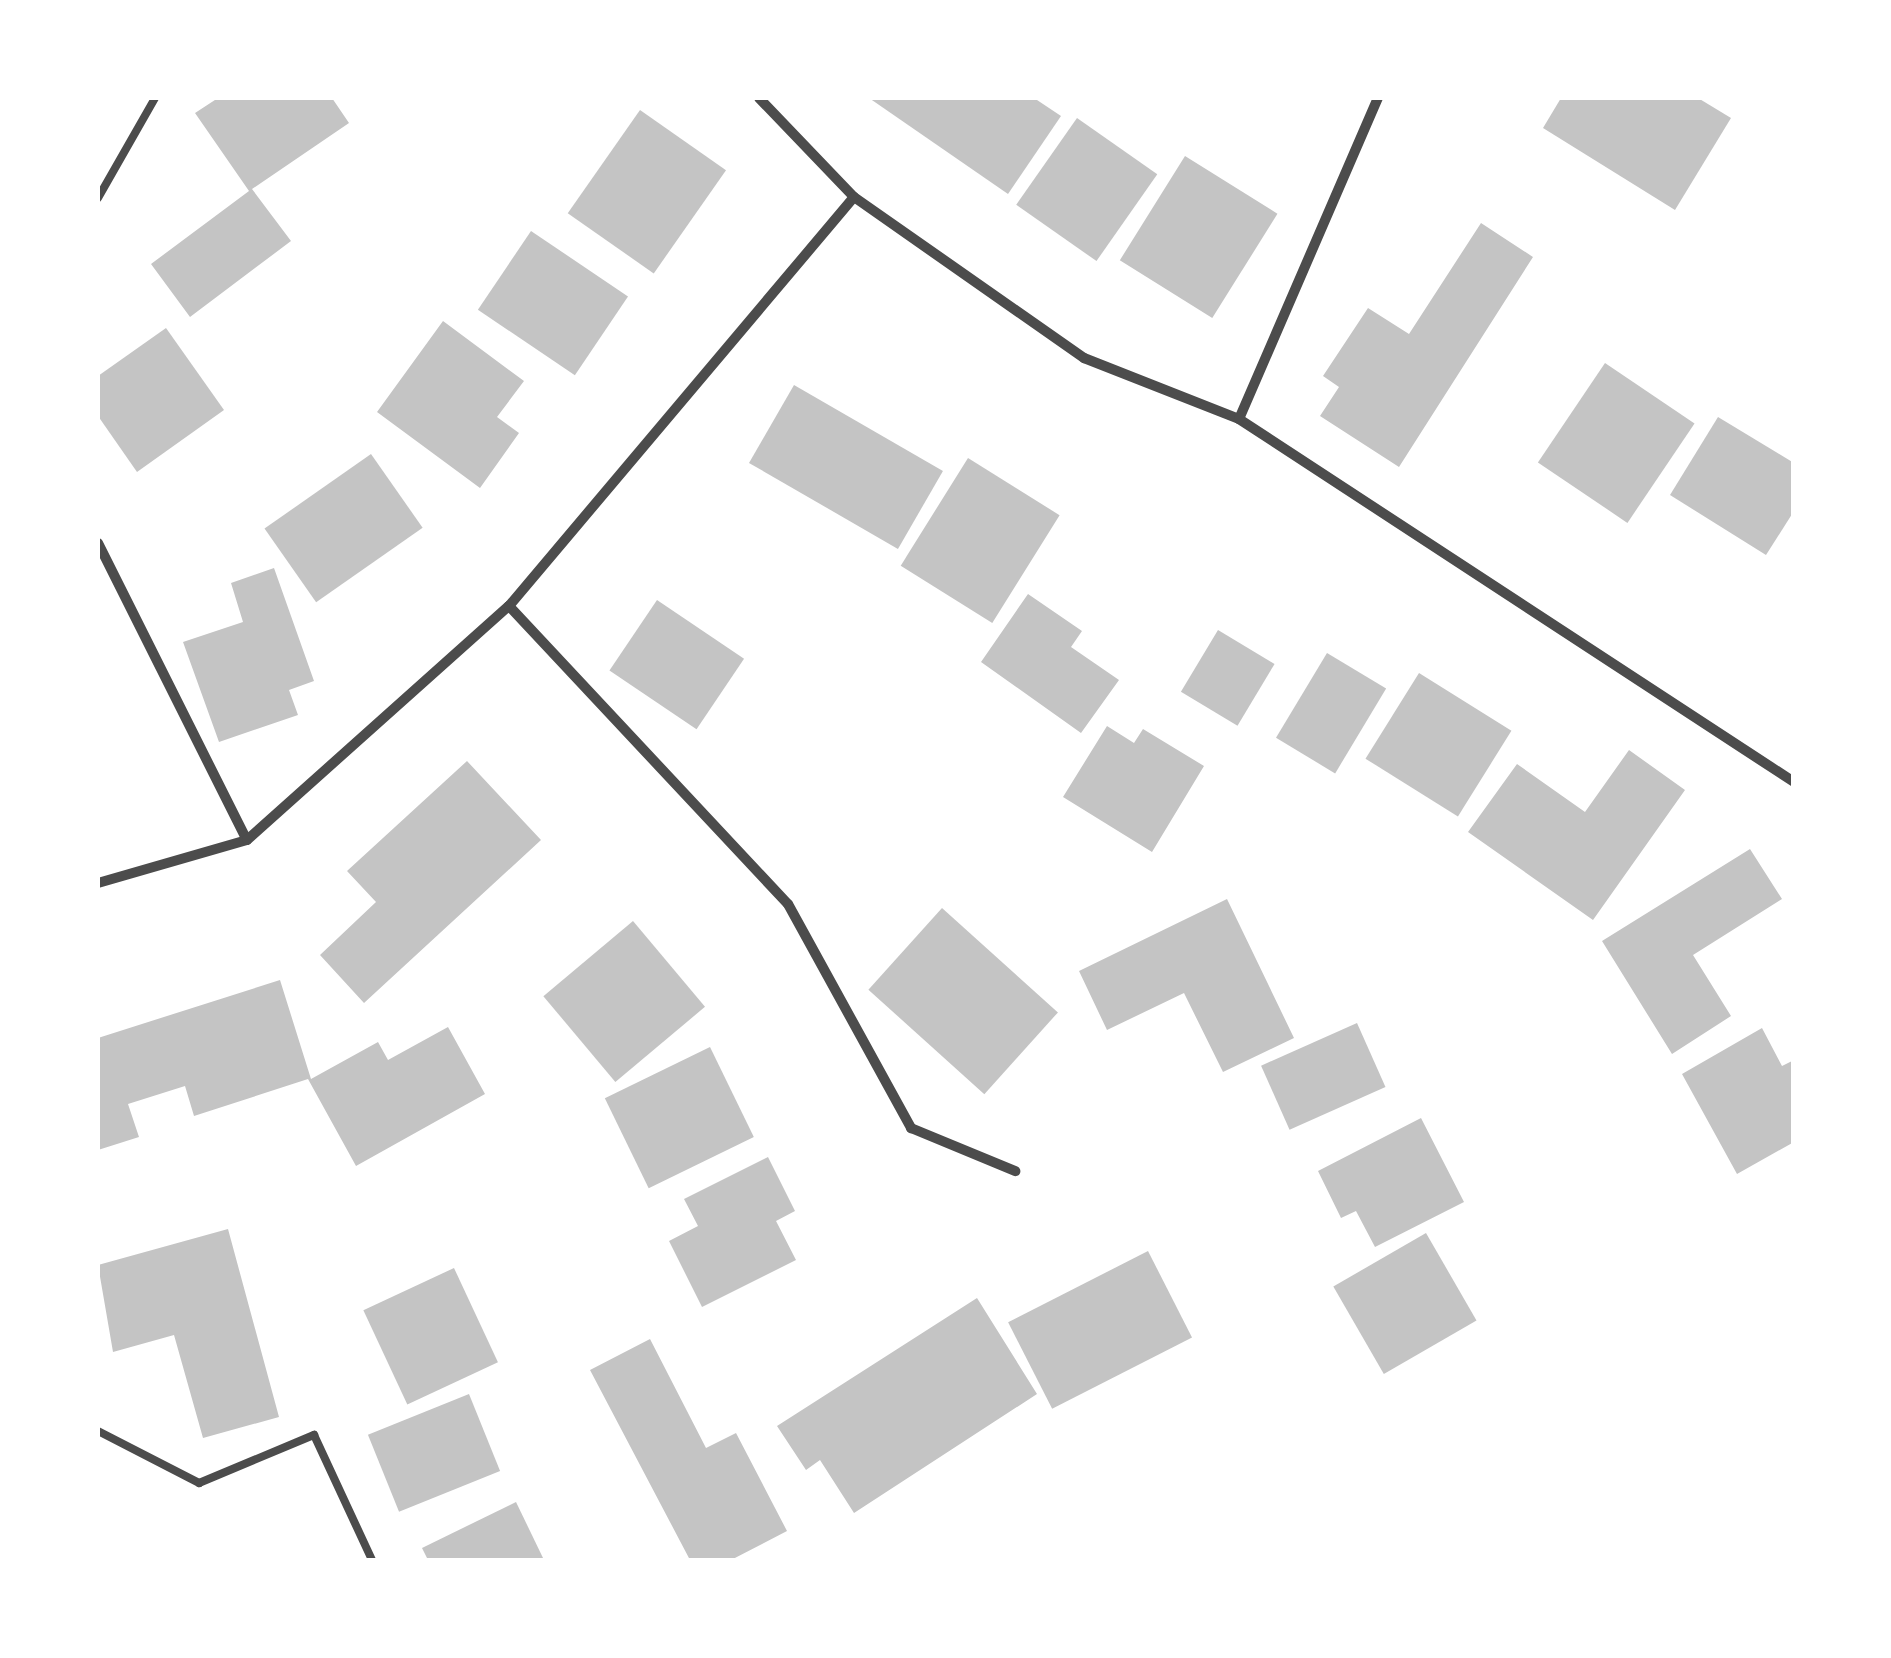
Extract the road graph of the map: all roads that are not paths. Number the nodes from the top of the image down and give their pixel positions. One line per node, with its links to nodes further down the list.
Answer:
1 (155, 98): 5 (lane)
2 (758, 98): 4 (street)
3 (1378, 98): 6 (street)
4 (854, 197): 6 (street); 8 (street)
5 (98, 198)
6 (1238, 419): 9 (street)
7 (98, 543): 10 (street)
8 (509, 606): 10 (street); 12 (street)
9 (1794, 782)
10 (246, 840): 11 (street)
11 (98, 883)
12 (1015, 1171)
13 (98, 1431): 14 (lane)
14 (372, 1560)

